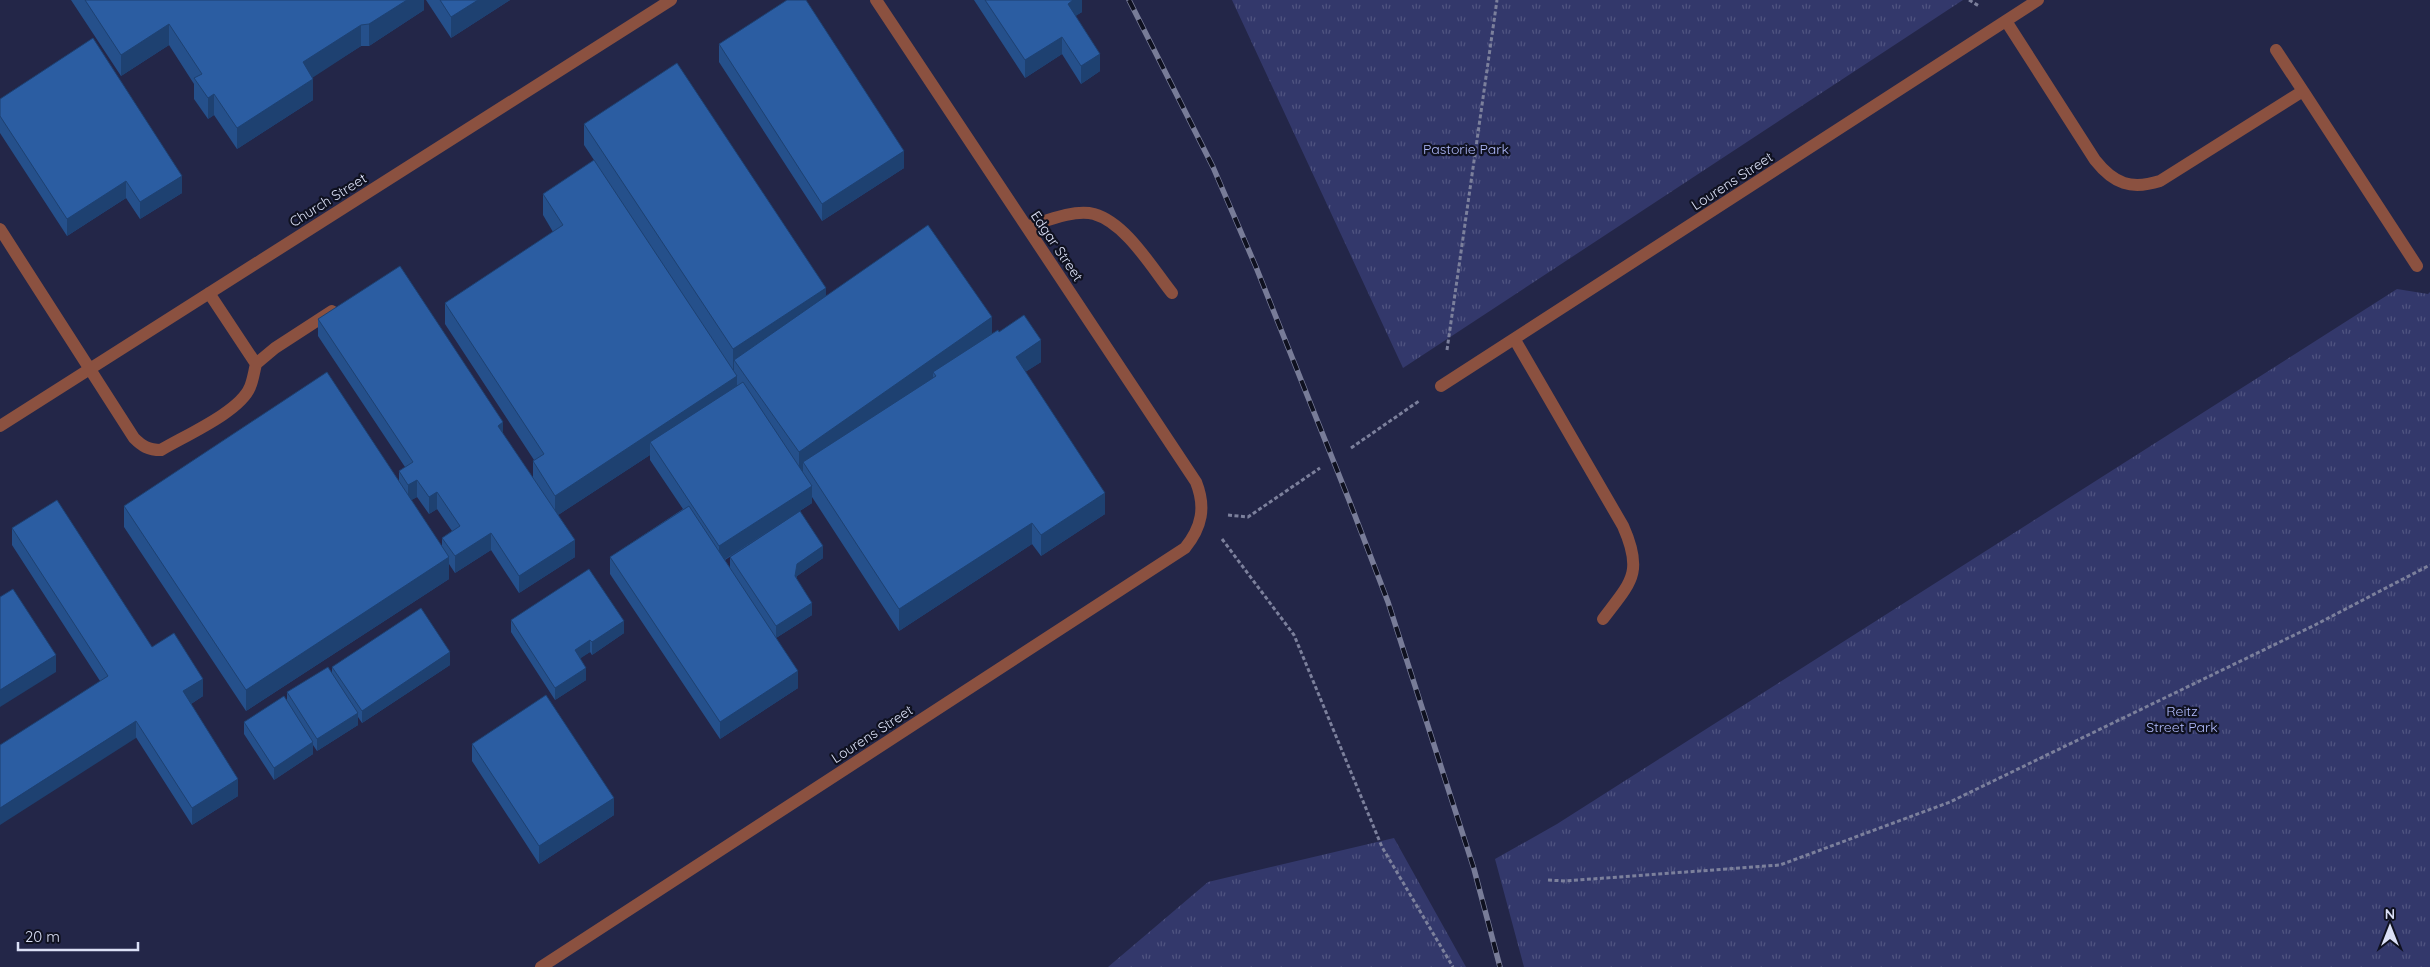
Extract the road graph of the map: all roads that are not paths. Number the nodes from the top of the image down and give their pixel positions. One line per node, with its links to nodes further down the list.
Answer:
1 (671, 0): 11 (street, Church Street)
2 (876, 0): 7 (street, Edgar Street)
3 (2038, 0): 4 (street, Lourens Street)
4 (2006, 21): 6 (street); 13 (street, Lourens Street)
5 (2276, 50): 6 (street)
6 (2303, 91): 9 (street)
7 (1027, 227): 10 (street); 18 (street, Edgar Street)
8 (0, 229): 15 (street)
9 (2417, 266)
10 (1172, 292)
11 (209, 293): 14 (street); 15 (street, Church Street)
12 (344, 303): 14 (street)
13 (1515, 340): 16 (street, Lourens Street); 19 (street)
14 (256, 364): 15 (street)
15 (91, 368): 17 (street, Church Street)
16 (1442, 386)
17 (0, 426)
18 (1202, 512): 20 (street, Lourens Street)
19 (1603, 619)
20 (542, 967)

